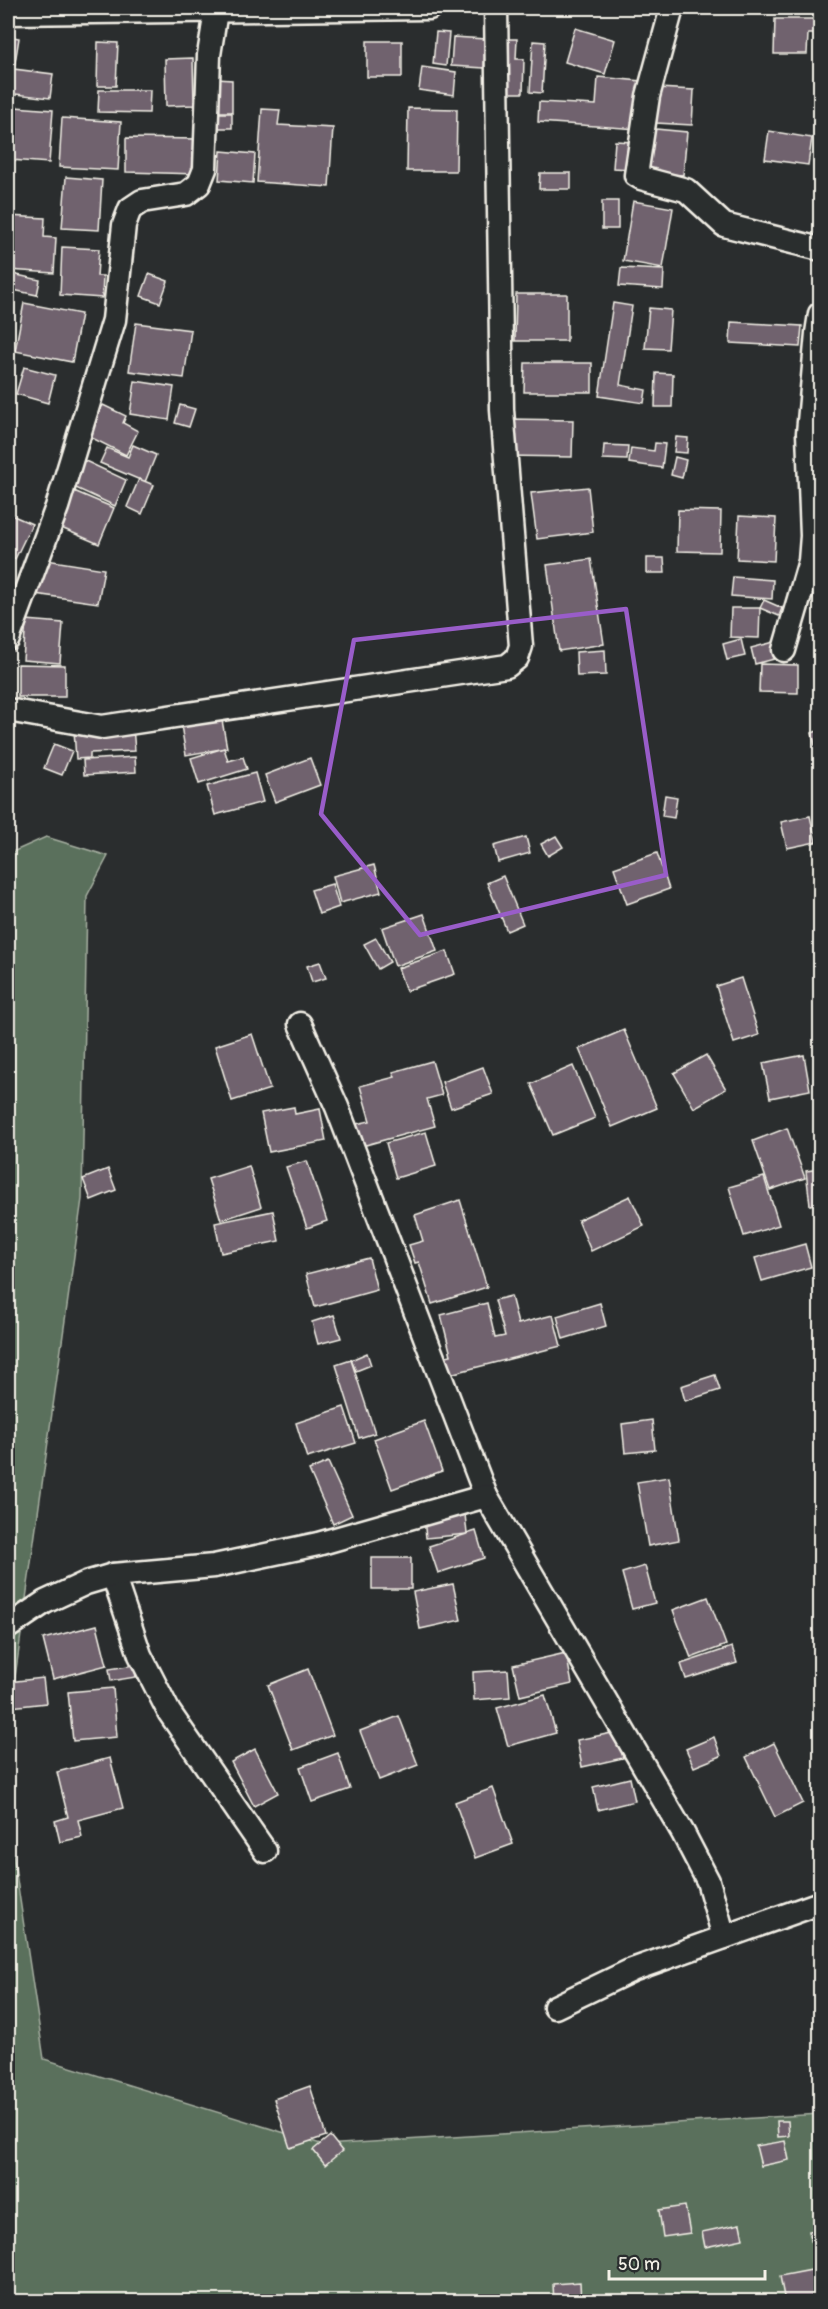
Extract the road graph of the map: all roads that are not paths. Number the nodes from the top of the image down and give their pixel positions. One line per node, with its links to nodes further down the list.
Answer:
1 (331, 8): 2 (street); 5 (street)
2 (429, 8)
3 (496, 8): 12 (street)
4 (672, 8): 7 (street)
5 (216, 10): 6 (street); 10 (street)
6 (8, 13)
7 (820, 249)
8 (820, 314): 9 (street)
9 (814, 434): 11 (street)
10 (8, 639)
11 (784, 650)
12 (8, 710)
13 (300, 1024): 14 (street)
14 (486, 1496): 15 (street); 19 (street)
15 (113, 1575): 16 (street); 17 (street)
16 (8, 1627)
17 (265, 1851)
18 (820, 1903): 19 (street)
19 (724, 1937): 20 (street)
20 (555, 2007)

